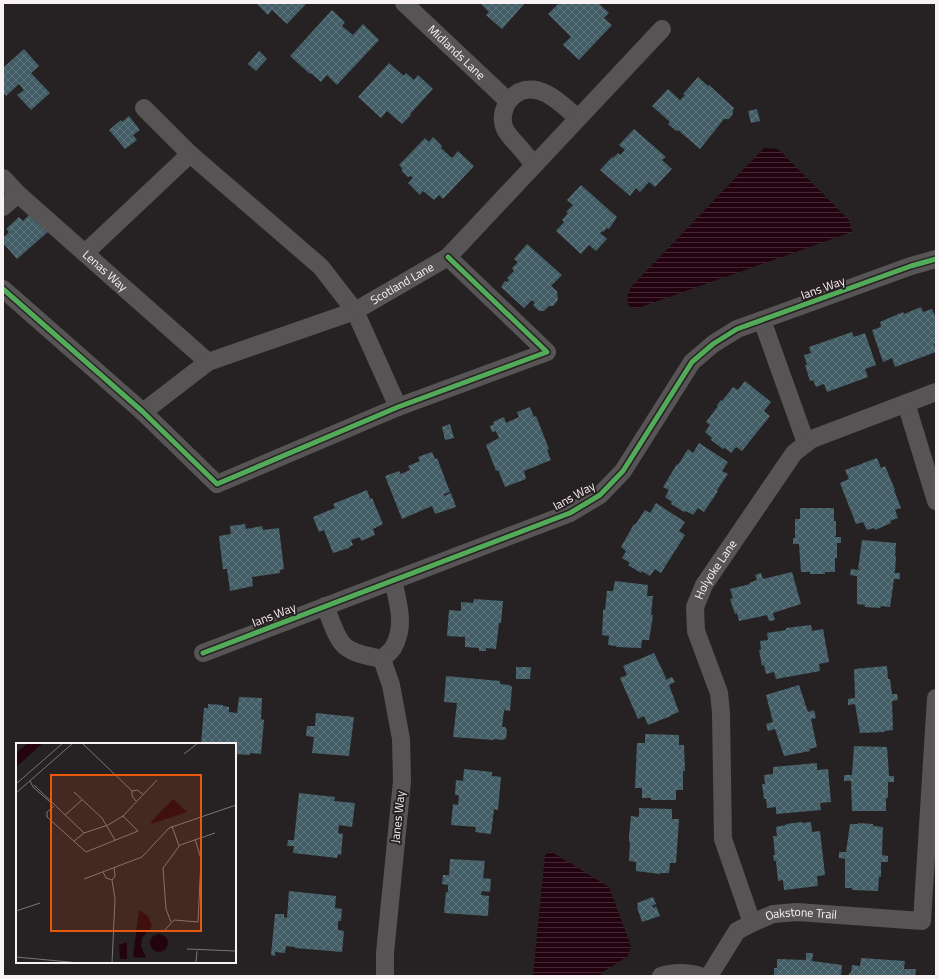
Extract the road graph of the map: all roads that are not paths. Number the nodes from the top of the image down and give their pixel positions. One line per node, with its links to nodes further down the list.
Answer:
1 (404, 3): 3 (street, Midlands Lane)
2 (662, 29): 5 (street, Scotland Lane)
3 (508, 101): 5 (street); 7 (street)
4 (144, 108): 6 (street)
5 (578, 118): 7 (street, Scotland Lane)
6 (190, 154): 11 (street); 15 (street)
7 (534, 165): 12 (street, Scotland Lane)
8 (3, 178): 9 (street, Lenas Way)
9 (18, 194): 10 (street); 11 (street, Lenas Way)
10 (3, 207)
11 (85, 253): 17 (street, Lenas Way)
12 (448, 257): 15 (street, Scotland Lane); 20 (street)
13 (936, 259): 16 (street, Ians Way)
14 (3, 289): 21 (street)
15 (355, 311): 17 (street, Scotland Lane); 20 (street)
16 (762, 320): 22 (street); 24 (street, Ians Way)
17 (208, 362): 21 (street, Scotland Lane)
18 (936, 392): 19 (street, Holyoke Lane)
19 (906, 403): 22 (street, Holyoke Lane); 23 (street)
20 (398, 407): 21 (street)
21 (143, 412)
22 (806, 443): 29 (street, Holyoke Lane)
23 (936, 501)
24 (394, 580): 25 (street, Ians Way); 27 (street)
25 (325, 606): 26 (street, Ians Way); 27 (street)
26 (203, 653)
27 (382, 659): 30 (street, Janes Way)
28 (936, 698): 29 (street, Oakstone Trail)
29 (752, 923): 33 (street, Oakstone Trail)
30 (385, 976)
31 (661, 976): 32 (street)
32 (700, 976)
33 (709, 976)

